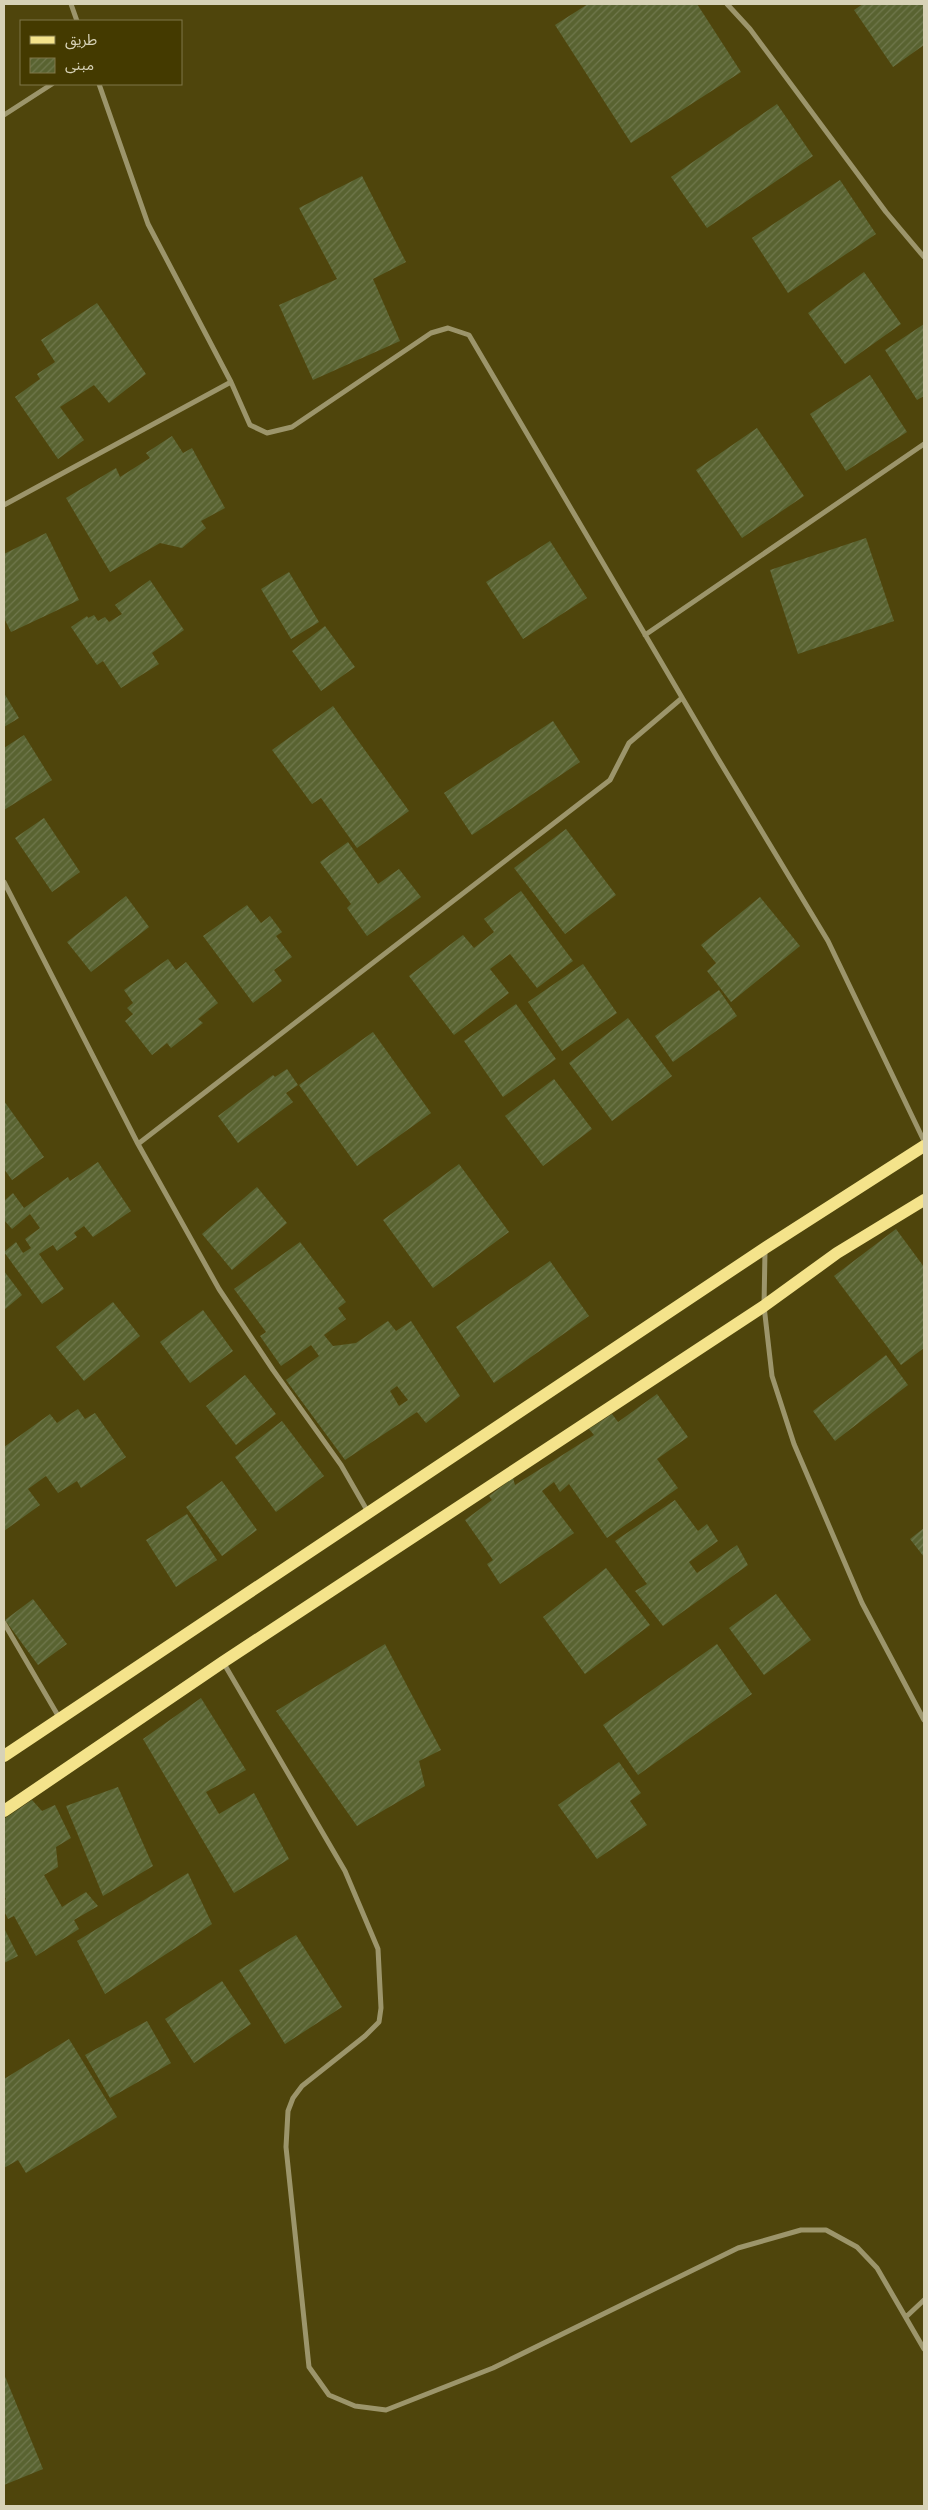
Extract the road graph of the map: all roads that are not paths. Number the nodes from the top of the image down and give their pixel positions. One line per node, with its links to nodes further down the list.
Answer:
1 (71, 4): 3 (street)
2 (727, 4): 7 (street)
3 (77, 20)
4 (50, 85): 6 (street)
5 (99, 85): 8 (street)
6 (4, 115)
7 (924, 256)
8 (231, 382): 10 (street); 11 (street)
9 (924, 444): 11 (street)
10 (4, 505)
11 (645, 635): 12 (street)
12 (682, 698): 14 (street); 15 (street)
13 (4, 882): 15 (street)
14 (924, 1141)
15 (138, 1144): 20 (street)
16 (924, 1146): 18 (main road)
17 (924, 1200): 19 (main road)
18 (765, 1248): 19 (street); 20 (main road)
19 (764, 1306): 22 (main road); 24 (street)
20 (368, 1512): 23 (main road)
21 (4, 1622): 23 (street)
22 (223, 1662): 26 (main road); 28 (street)
23 (60, 1720): 25 (main road)
24 (924, 1720)
25 (4, 1756)
26 (4, 1811)
27 (924, 2300): 28 (street)
28 (907, 2316): 29 (street)
29 (924, 2349)

